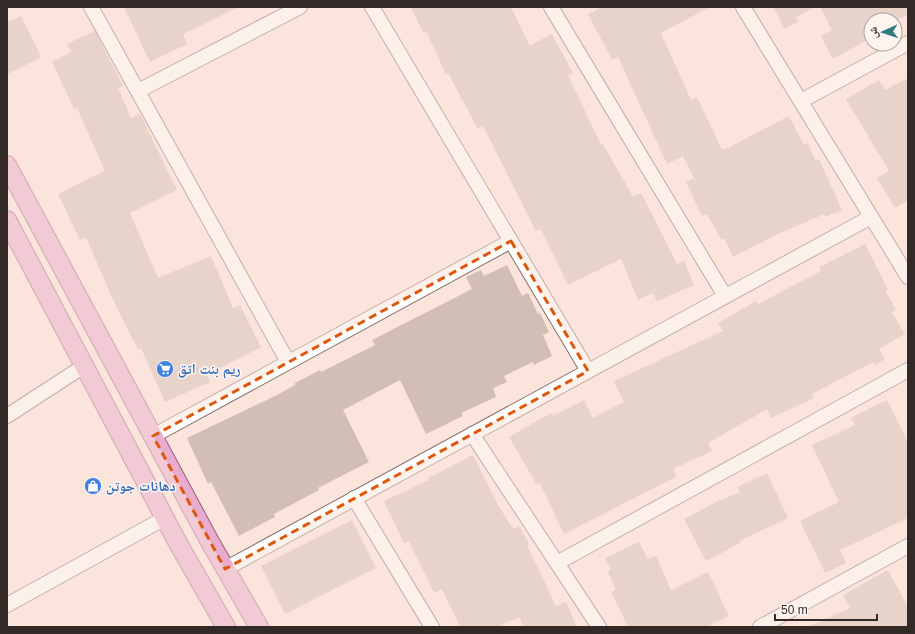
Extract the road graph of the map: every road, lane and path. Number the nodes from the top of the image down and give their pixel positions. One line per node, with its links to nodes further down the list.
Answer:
1 (91, 7): 7 (street)
2 (300, 7): 7 (street)
3 (372, 7): 12 (street)
4 (551, 7): 14 (street)
5 (744, 7): 8 (street)
6 (908, 43): 8 (street)
7 (138, 91): 15 (street)
8 (801, 102): 10 (street)
9 (7, 165): 21 (main road)
10 (871, 217): 13 (street); 14 (street)
11 (7, 220): 16 (main road)
12 (511, 241): 15 (street); 18 (street)
13 (908, 278)
14 (725, 296): 18 (street)
15 (288, 362): 21 (street)
16 (84, 366): 19 (street); 23 (main road)
17 (908, 370): 25 (street)
18 (588, 371): 20 (street)
19 (7, 416)
20 (472, 434): 22 (street); 25 (street)
21 (153, 436): 26 (main road)
22 (354, 498): 26 (street); 31 (street)
23 (165, 518): 27 (street); 29 (main road)
24 (908, 546): 28 (street)
25 (557, 563): 32 (street)
26 (225, 569): 30 (main road)
27 (7, 605)
28 (763, 626)
29 (226, 627)
30 (259, 627)
31 (432, 627)
32 (599, 627)

